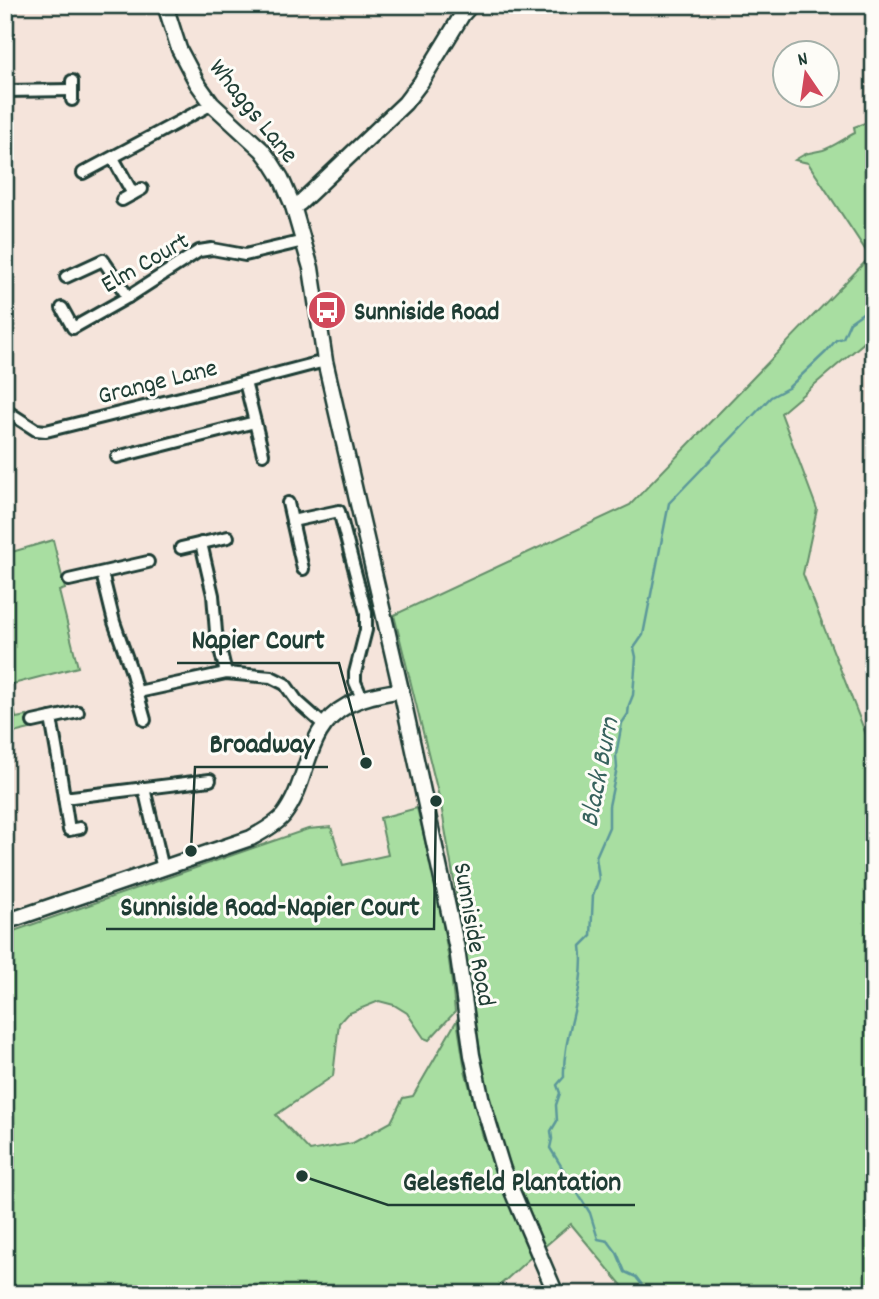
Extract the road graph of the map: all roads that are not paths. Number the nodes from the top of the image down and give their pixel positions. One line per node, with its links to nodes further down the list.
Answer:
1 (165, 5): 5 (main road, Whaggs Lane)
2 (471, 5): 9 (main road)
3 (72, 90): 4 (street)
4 (5, 91)
5 (212, 104): 6 (street); 9 (main road, Whaggs Lane)
6 (113, 158): 7 (street); 8 (street)
7 (83, 173)
8 (122, 200)
9 (293, 205): 10 (main road, Sunniside Road)
10 (304, 241): 12 (street, Elm Court); 14 (main road, Sunniside Road)
11 (73, 276): 12 (street)
12 (128, 298): 13 (street, Elm Court)
13 (62, 308)
14 (325, 360): 15 (street, Grange Lane); 30 (main road, Sunniside Road)
15 (245, 382): 16 (street, Grange Lane); 17 (street)
16 (5, 410)
17 (255, 422): 18 (street); 19 (street)
18 (262, 454)
19 (117, 457)
20 (288, 503): 21 (street)
21 (292, 522): 26 (street); 32 (street)
22 (228, 537): 23 (street)
23 (201, 543): 24 (street); 29 (street)
24 (181, 548)
25 (149, 562): 27 (street)
26 (303, 569)
27 (102, 573): 28 (street); 31 (street)
28 (69, 580)
29 (226, 673): 31 (street); 37 (street)
30 (401, 690): 32 (main road); 44 (main road, Sunniside Road)
31 (138, 692): 35 (street)
32 (362, 698): 37 (main road)
33 (78, 712): 34 (street)
34 (51, 718): 36 (street); 40 (street)
35 (145, 720)
36 (33, 722)
37 (324, 725): 42 (main road)
38 (210, 780): 39 (street)
39 (144, 788): 40 (street); 42 (street)
40 (64, 798): 41 (street)
41 (80, 828)
42 (163, 869): 43 (main road)
43 (5, 922)
44 (556, 1294)

